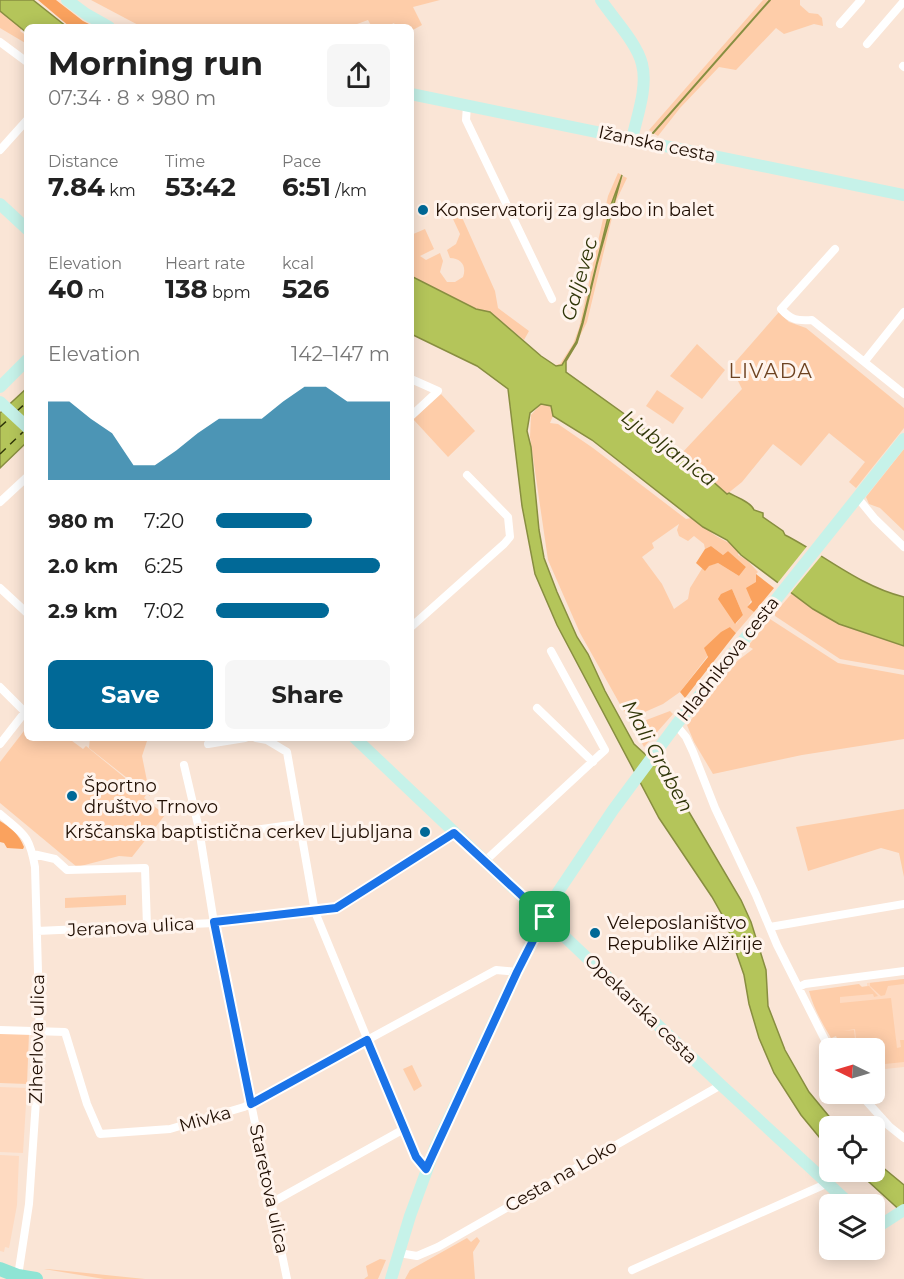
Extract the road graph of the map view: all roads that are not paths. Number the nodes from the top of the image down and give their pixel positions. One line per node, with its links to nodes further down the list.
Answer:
1 (67, 0): 5 (main road)
2 (601, 0): 13 (main road)
3 (861, 0): 6 (street)
4 (904, 1): 8 (street)
5 (104, 24)
6 (840, 24)
7 (0, 42): 9 (street)
8 (867, 44)
9 (24, 60)
10 (414, 95): 11 (main road, Ižanska cesta)
11 (467, 105): 13 (main road, Ižanska cesta); 19 (street)
12 (24, 123): 14 (street)
13 (632, 139): 15 (main road, Ižanska cesta)
14 (0, 150)
15 (904, 195)
16 (0, 204): 17 (main road)
17 (24, 226)
18 (835, 249): 21 (street)
19 (552, 298)
20 (904, 312): 21 (street)
21 (865, 361): 25 (street)
22 (24, 363): 24 (main road)
23 (414, 380): 27 (street)
24 (0, 387)
25 (904, 394)
26 (1, 403): 28 (main road)
27 (414, 413)
28 (24, 424)
29 (904, 439): 32 (main road, Hladnikova cesta)
30 (467, 475): 37 (street)
31 (24, 480): 33 (street)
32 (857, 497): 34 (street); 43 (main road, Hladnikova cesta)
33 (0, 502)
34 (904, 547)
35 (0, 588): 36 (street)
36 (24, 610)
37 (414, 624)
38 (551, 651): 49 (street)
39 (0, 687): 41 (street)
40 (537, 708): 49 (street)
41 (24, 709)
42 (24, 714): 47 (street)
43 (676, 725): 59 (main road, Hladnikova cesta); 62 (street)
44 (226, 741): 48 (street)
45 (269, 741): 52 (street)
46 (358, 741): 54 (main road, Opekarska cesta)
47 (0, 744)
48 (208, 744)
49 (593, 762): 56 (street)
50 (184, 765): 60 (street, Staretova ulica)
51 (0, 814): 55 (street, Ziherlova ulica)
52 (298, 824): 53 (street); 58 (street)
53 (230, 825)
54 (454, 833): 56 (main road, Opekarska cesta); 58 (street, Jeranova ulica)
55 (33, 854): 61 (street); 63 (street, Ziherlova ulica)
56 (485, 861): 59 (main road, Opekarska cesta)
57 (904, 904): 62 (street)
58 (315, 912): 60 (street, Jeranova ulica); 70 (street)
59 (545, 917): 64 (main road, Hladnikova cesta); 71 (main road, Opekarska cesta)
60 (214, 922): 61 (street, Jeranova ulica); 72 (street, Staretova ulica)
61 (147, 926): 63 (street, Jeranova ulica)
62 (770, 927): 66 (street)
63 (37, 931): 68 (street, Ziherlova ulica)
64 (517, 972): 70 (street, Mivka); 76 (main road, Hladnikova cesta)
65 (904, 972): 66 (street)
66 (799, 987): 69 (street)
67 (0, 1030): 68 (street)
68 (40, 1030): 72 (street, Mivka); 85 (street, Ziherlova ulica)
69 (824, 1038)
70 (367, 1040): 72 (street, Mivka); 74 (street)
71 (721, 1085): 77 (main road, Opekarska cesta); 82 (street, Cesta na Loko)
72 (251, 1104): 79 (street, Staretova ulica)
73 (869, 1104): 75 (street)
74 (405, 1129): 76 (street); 79 (street)
75 (904, 1138)
76 (426, 1169): 82 (main road, Hladnikova cesta)
77 (828, 1183): 78 (main road, Opekarska cesta); 84 (street)
78 (840, 1194)
79 (271, 1203): 87 (street, Staretova ulica)
80 (899, 1213): 81 (main road)
81 (885, 1222)
82 (399, 1253): 88 (main road, Hladnikova cesta)
83 (0, 1269): 85 (main road)
84 (632, 1270)
85 (14, 1278): 86 (main road)
86 (36, 1279)
87 (287, 1279)
88 (391, 1279)

